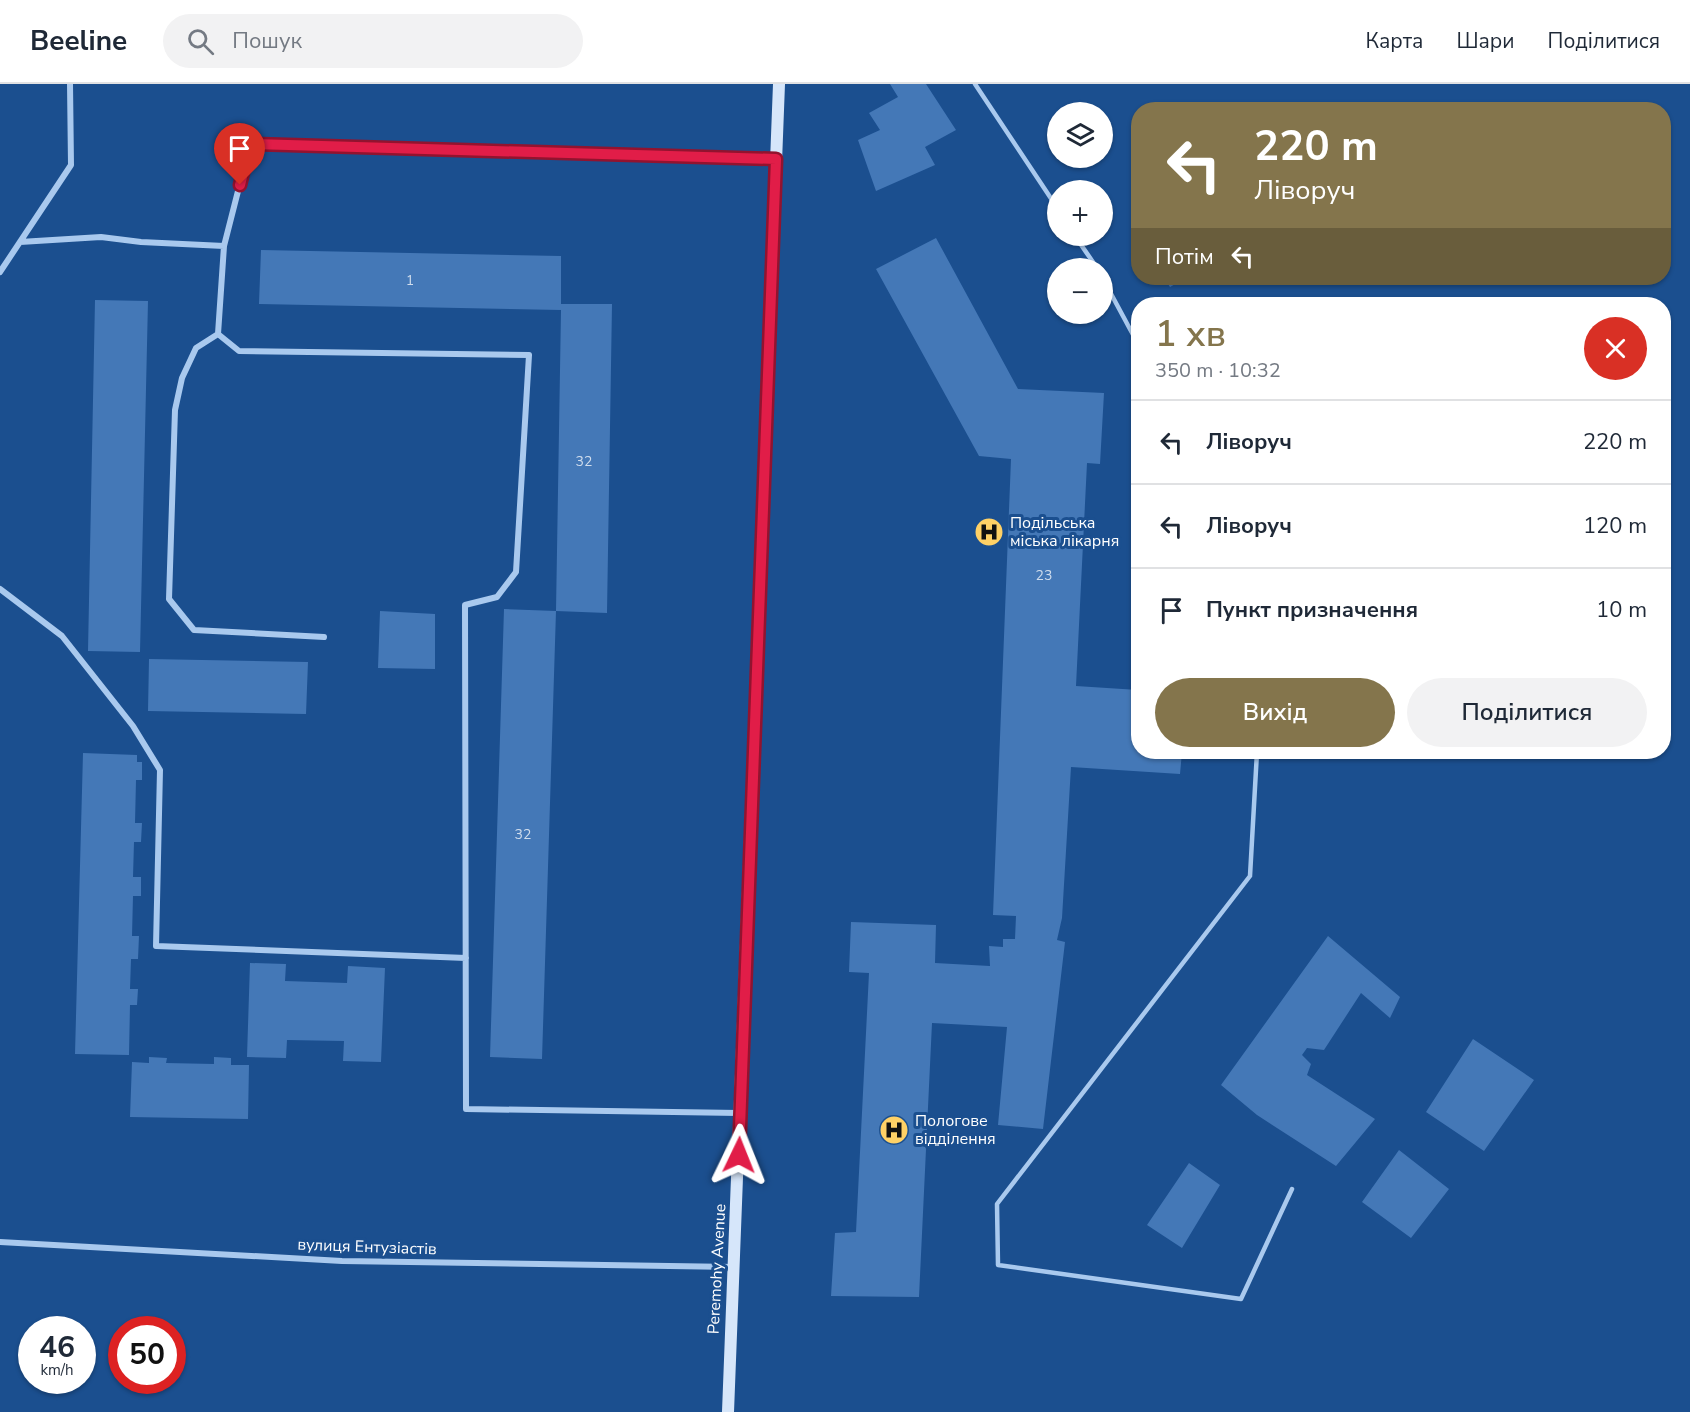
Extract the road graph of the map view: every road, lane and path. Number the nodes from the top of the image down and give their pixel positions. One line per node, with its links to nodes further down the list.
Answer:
1 (70, 84): 6 (street)
2 (779, 84): 4 (main road, Peremohy Avenue)
3 (975, 84): 5 (lane)
4 (776, 159): 7 (street); 16 (main road, Peremohy Avenue)
5 (1047, 192)
6 (20, 242): 7 (street); 8 (street)
7 (224, 246): 11 (street)
8 (0, 272)
9 (1113, 297): 10 (lane)
10 (1131, 331)
11 (218, 334): 13 (street); 15 (street)
12 (0, 589): 15 (street)
13 (324, 637)
14 (1257, 759): 17 (lane)
15 (466, 958): 16 (street)
16 (740, 1113): 19 (main road, Peremohy Avenue)
17 (1292, 1189)
18 (0, 1242): 19 (street, вулиця Ентузіастів)
19 (734, 1267): 20 (main road, Peremohy Avenue)
20 (728, 1412)

